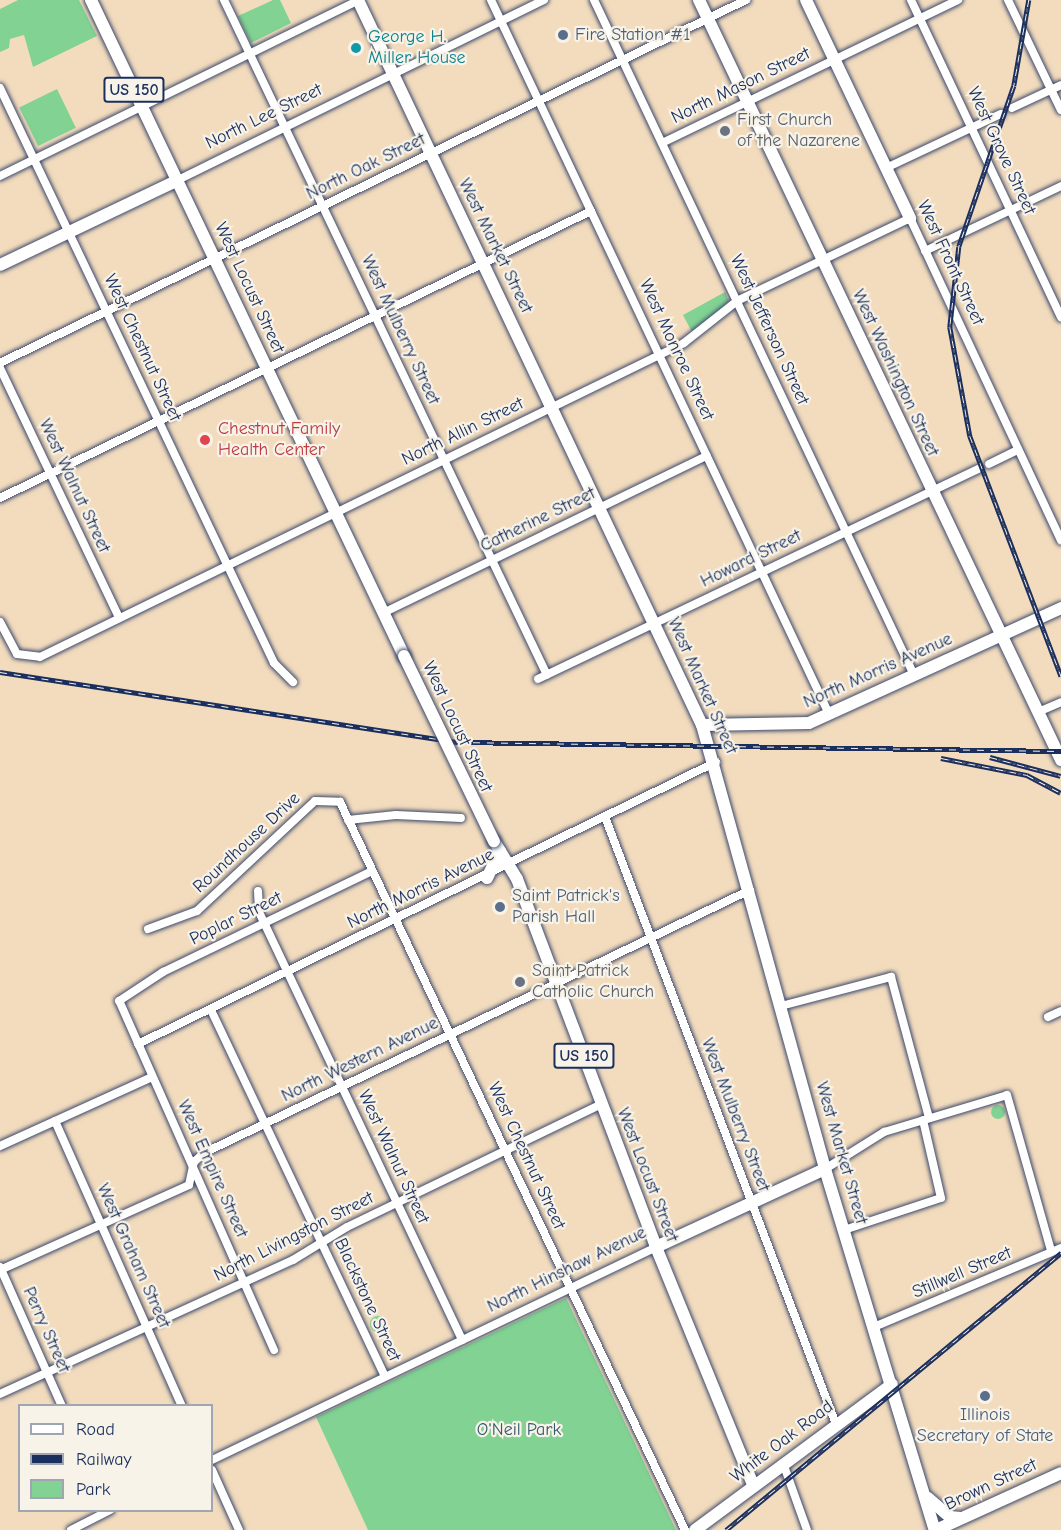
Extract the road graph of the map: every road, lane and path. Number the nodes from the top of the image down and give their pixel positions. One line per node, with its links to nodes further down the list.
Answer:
1 (91, 0): 25 (main road, West Locust Street / US 150)
2 (224, 0): 16 (street, West Mulberry Street)
3 (358, 0): 16 (street); 19 (main road, West Market Street)
4 (491, 0): 15 (street, West Monroe Street)
5 (544, 0): 15 (street, North Lee Street)
6 (594, 0): 18 (street, West Jefferson Street)
7 (699, 0): 14 (main road, West Washington Street)
8 (746, 0): 14 (street, North Oak Street)
9 (806, 0): 17 (main road, West Front Street)
10 (911, 0): 13 (street, West Grove Street)
11 (958, 0): 13 (street, North Mason Street)
12 (1008, 0): 22 (street)
13 (919, 18): 17 (street, North Mason Street); 30 (street, West Grove Street)
14 (708, 19): 18 (street, North Oak Street); 24 (main road, West Washington Street)
15 (501, 21): 19 (street, North Lee Street); 23 (street, West Monroe Street)
16 (250, 54): 25 (street); 29 (street, West Mulberry Street)
17 (834, 58): 24 (street, North Mason Street); 34 (main road, West Front Street)
18 (623, 61): 23 (street, North Oak Street); 31 (street, West Jefferson Street)
19 (393, 74): 29 (street, North Lee Street); 32 (main road, West Market Street)
20 (1061, 85): 22 (street)
21 (0, 88): 33 (street, West Chestnut Street)
22 (1051, 90): 26 (street); 27 (street)
23 (540, 101): 32 (street, North Oak Street); 40 (street, West Monroe Street)
24 (747, 101): 31 (street, North Mason Street); 45 (main road, West Washington Street)
25 (142, 106): 33 (street); 36 (main road, West Locust Street / US 150)
26 (1012, 108)
27 (1061, 110)
28 (1001, 114): 30 (street)
29 (285, 127): 36 (street, North Lee Street); 38 (street, West Mulberry Street)
30 (971, 128): 34 (street); 39 (street, West Grove Street)
31 (662, 143): 48 (street, West Jefferson Street)
32 (431, 154): 38 (street, North Oak Street); 46 (main road, West Market Street)
33 (34, 159): 35 (street); 42 (street, West Chestnut Street)
34 (886, 168): 41 (main road, West Front Street)
35 (0, 176)
36 (178, 180): 42 (main road, North Lee Street); 44 (main road, West Locust Street / US 150)
37 (1061, 186): 39 (street)
38 (323, 207): 44 (street, North Oak Street); 50 (street, West Mulberry Street)
39 (1010, 210): 43 (street); 51 (street, West Grove Street)
40 (591, 211): 46 (street); 52 (street, West Monroe Street)
41 (910, 218): 43 (street, West Front Street); 45 (street, North Allin Street)
42 (68, 232): 47 (main road, North Lee Street); 49 (street, West Chestnut Street)
43 (925, 251): 58 (street, West Front Street)
44 (215, 260): 49 (street, North Oak Street); 55 (main road, West Locust Street / US 150)
45 (822, 260): 48 (street, North Allin Street); 64 (main road, West Washington Street)
46 (483, 263): 50 (street); 56 (main road, West Market Street)
47 (0, 265)
48 (737, 301): 52 (street, North Allin Street); 68 (street, West Jefferson Street)
49 (106, 312): 53 (street, North Oak Street); 57 (street, West Chestnut Street)
50 (375, 315): 55 (street); 60 (street, West Mulberry Street)
51 (1061, 317)
52 (660, 355): 56 (street, North Allin Street); 59 (street, West Monroe Street)
53 (0, 363)
54 (0, 368): 63 (street, West Walnut Street)
55 (267, 368): 57 (street); 67 (main road, West Locust Street / US 150)
56 (552, 407): 60 (street, North Allin Street); 66 (main road, West Market Street)
57 (158, 421): 63 (street); 71 (street, West Chestnut Street)
58 (1018, 450): 61 (street); 69 (street, West Front Street)
59 (707, 456): 66 (street, Catherine Street); 72 (street, West Monroe Street)
60 (444, 460): 67 (street, North Allin Street); 70 (street, West Mulberry Street)
61 (989, 464)
62 (978, 469): 64 (street, Howard Street)
63 (50, 473): 65 (street); 75 (street, West Walnut Street)
64 (931, 491): 68 (street, Howard Street); 78 (main road, West Washington Street)
65 (0, 498)
66 (601, 509): 70 (street, Catherine Street); 77 (main road, West Market Street)
67 (335, 513): 71 (street, North Allin Street); 74 (main road, West Locust Street / US 150)
68 (846, 531): 72 (street, Howard Street); 80 (street, West Jefferson Street)
69 (1061, 540)
70 (492, 561): 74 (street, Catherine Street); 79 (street, West Mulberry Street)
71 (227, 565): 75 (street, North Allin Street); 82 (street, West Chestnut Street)
72 (762, 571): 77 (street, Howard Street); 85 (street, West Monroe Street)
73 (1061, 608): 78 (main road, North Morris Avenue)
74 (383, 613): 93 (main road, West Locust Street / US 150, bridge)
75 (119, 618): 76 (street, North Allin Street)
76 (0, 622)
77 (654, 623): 79 (street, Howard Street); 86 (main road, West Market Street)
78 (1001, 636): 80 (main road, North Morris Avenue); 84 (main road, West Washington Street)
79 (547, 675): 81 (street, Howard Street)
80 (914, 675): 85 (main road, North Morris Avenue)
81 (538, 679)
82 (293, 682)
83 (1061, 702): 84 (street)
84 (1038, 712): 87 (main road, West Washington Street)
85 (829, 714): 86 (main road, North Morris Avenue)
86 (702, 725): 88 (main road, West Market Street)
87 (1061, 760)
88 (716, 761): 91 (street, North Morris Avenue); 97 (main road, West Market Street)
89 (335, 798): 92 (street, West Chestnut Street); 101 (street, Roundhouse Drive)
90 (461, 818): 92 (street)
91 (605, 818): 94 (street, North Morris Avenue); 102 (street, West Mulberry Street)
92 (348, 820): 95 (street, West Chestnut Street)
93 (497, 846): 94 (main road, West Locust Street / US 150); 96 (main road)
94 (510, 866): 96 (street, North Morris Avenue); 104 (main road, West Locust Street / US 150)
95 (372, 871): 99 (street, West Chestnut Street); 100 (street, Poplar Street)
96 (487, 878): 99 (street, North Morris Avenue)
97 (751, 890): 102 (street, North Western Avenue); 106 (main road, West Market Street)
98 (258, 891): 100 (street, West Walnut Street)
99 (396, 921): 103 (street, North Morris Avenue); 110 (street, West Chestnut Street)
100 (264, 923): 103 (street, West Walnut Street); 105 (street, Poplar Street)
101 (148, 930)
102 (650, 938): 104 (street, North Western Avenue); 123 (street, West Mulberry Street)
103 (287, 973): 107 (street, North Morris Avenue); 113 (street, West Walnut Street)
104 (556, 984): 110 (street, North Western Avenue); 114 (main road, West Locust Street / US 150)
105 (119, 1002): 111 (street, West Empire Street)
106 (781, 1006): 115 (street); 120 (main road, West Market Street)
107 (211, 1010): 111 (street, North Morris Avenue); 117 (street, Blackstone Street)
108 (1061, 1011): 109 (street)
109 (1048, 1017)
110 (450, 1035): 113 (street, North Western Avenue); 119 (street, West Chestnut Street)
111 (138, 1044): 112 (street, West Empire Street)
112 (152, 1077): 116 (street); 121 (street, West Empire Street)
113 (341, 1087): 117 (street, North Western Avenue); 122 (street, West Walnut Street)
114 (601, 1104): 119 (street, North Livingston Street); 127 (main road, West Locust Street / US 150)
115 (926, 1119): 120 (street, North Hinshaw Avenue); 125 (street); 128 (street, North Hinshaw Avenue)
116 (55, 1121): 118 (street); 124 (street, West Graham Street)
117 (266, 1124): 121 (street, North Western Avenue); 126 (street, Blackstone Street)
118 (0, 1146)
119 (505, 1151): 122 (street, North Livingston Street); 131 (street, West Chestnut Street)
120 (825, 1169): 123 (main road, North Hinshaw Avenue); 125 (main road, West Market Street)
121 (194, 1170): 124 (street, North Western Avenue); 130 (street, West Empire Street)
122 (397, 1203): 126 (street, North Livingston Street); 134 (street, West Walnut Street)
123 (751, 1203): 127 (main road, North Hinshaw Avenue); 142 (street, West Mulberry Street)
124 (101, 1225): 129 (street, North Western Avenue); 132 (street, West Graham Street)
125 (844, 1230): 133 (main road, West Market Street)
126 (322, 1243): 130 (street, North Livingston Street); 137 (street, Blackstone Street)
127 (656, 1247): 131 (street, North Hinshaw Avenue); 147 (main road, West Locust Street)
128 (1056, 1249): 133 (street, Stillwell Street)
129 (0, 1269): 136 (street, Perry Street)
130 (245, 1283): 132 (street, North Livingston Street); 135 (street, West Empire Street)
131 (570, 1289): 134 (street, North Hinshaw Avenue); 153 (street, West Chestnut Street)
132 (147, 1327): 136 (street, North Livingston Street); 141 (street, West Graham Street)
133 (874, 1327): 138 (main road, West Market Street)
134 (462, 1340): 137 (street, North Hinshaw Avenue)
135 (274, 1350)
136 (47, 1372): 139 (street, North Livingston Street); 140 (street, Perry Street)
137 (385, 1377): 143 (street, North Hinshaw Avenue)
138 (892, 1384): 142 (main road, White Oak Road); 148 (main road, West Market Street)
139 (0, 1394)
140 (61, 1404)
141 (181, 1404)
142 (837, 1424): 144 (main road, White Oak Road)
143 (213, 1460)
144 (783, 1463): 147 (main road, White Oak Road); 155 (street)
145 (213, 1472): 152 (street)
146 (1061, 1473): 150 (main road, Brown Street)
147 (753, 1485): 154 (main road, White Oak Road)
148 (924, 1494): 150 (main road); 156 (main road, West Market Street)
149 (107, 1512): 151 (street)
150 (961, 1518): 156 (main road, Brown Street)
151 (71, 1530)
152 (239, 1530)
153 (685, 1530)
154 (694, 1530)
155 (807, 1530)
156 (935, 1530)

